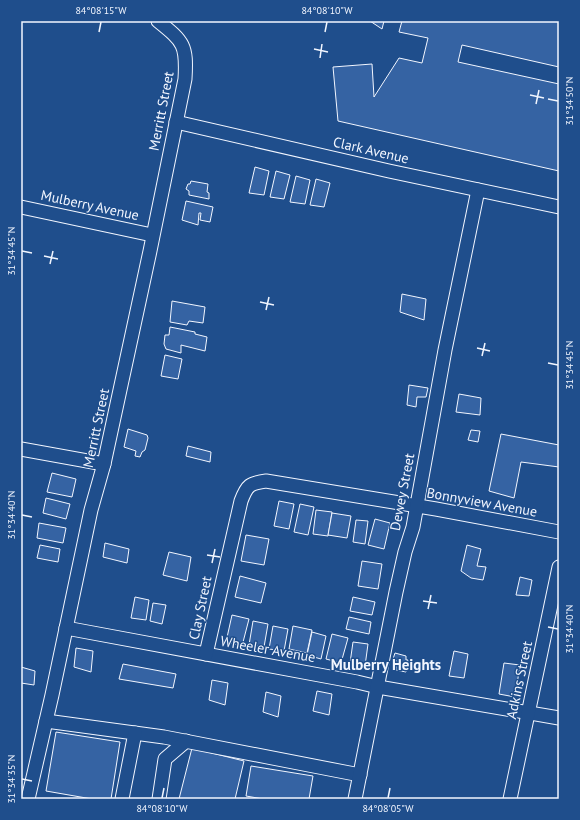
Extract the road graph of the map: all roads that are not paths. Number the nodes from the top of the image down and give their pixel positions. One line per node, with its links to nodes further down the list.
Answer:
1 (158, 21): 2 (street, Merritt Street)
2 (176, 122): 3 (street, Clark Avenue); 6 (street, Merritt Street)
3 (478, 190): 5 (street, Clark Avenue); 10 (street, Dewey Street)
4 (21, 206): 6 (street, Mulberry Avenue)
5 (559, 207)
6 (152, 235): 8 (street, Merritt Street)
7 (21, 449): 8 (street)
8 (104, 464): 13 (street, Merritt Street)
9 (257, 482): 10 (street, Bonnyview Avenue); 14 (street, Clay Street)
10 (417, 506): 11 (street, Bonnyview Avenue); 15 (street, Dewey Street)
11 (559, 532)
12 (559, 567): 16 (street, Adkins Street)
13 (66, 628): 14 (street, Wheeler Avenue); 18 (street, Merritt Street)
14 (206, 654): 15 (street, Wheeler Avenue)
15 (378, 687): 16 (street, Wheeler Avenue); 21 (street, Dewey Street)
16 (528, 713): 17 (street, Wheeler Avenue); 26 (street, Adkins Street)
17 (559, 718)
18 (46, 721): 19 (street); 22 (street, Merritt Street)
19 (135, 733): 20 (street); 23 (street)
20 (186, 741): 21 (street); 24 (street)
21 (360, 775): 25 (street, Dewey Street)
22 (28, 799)
23 (122, 799)
24 (159, 799)
25 (355, 799)
26 (510, 799)

